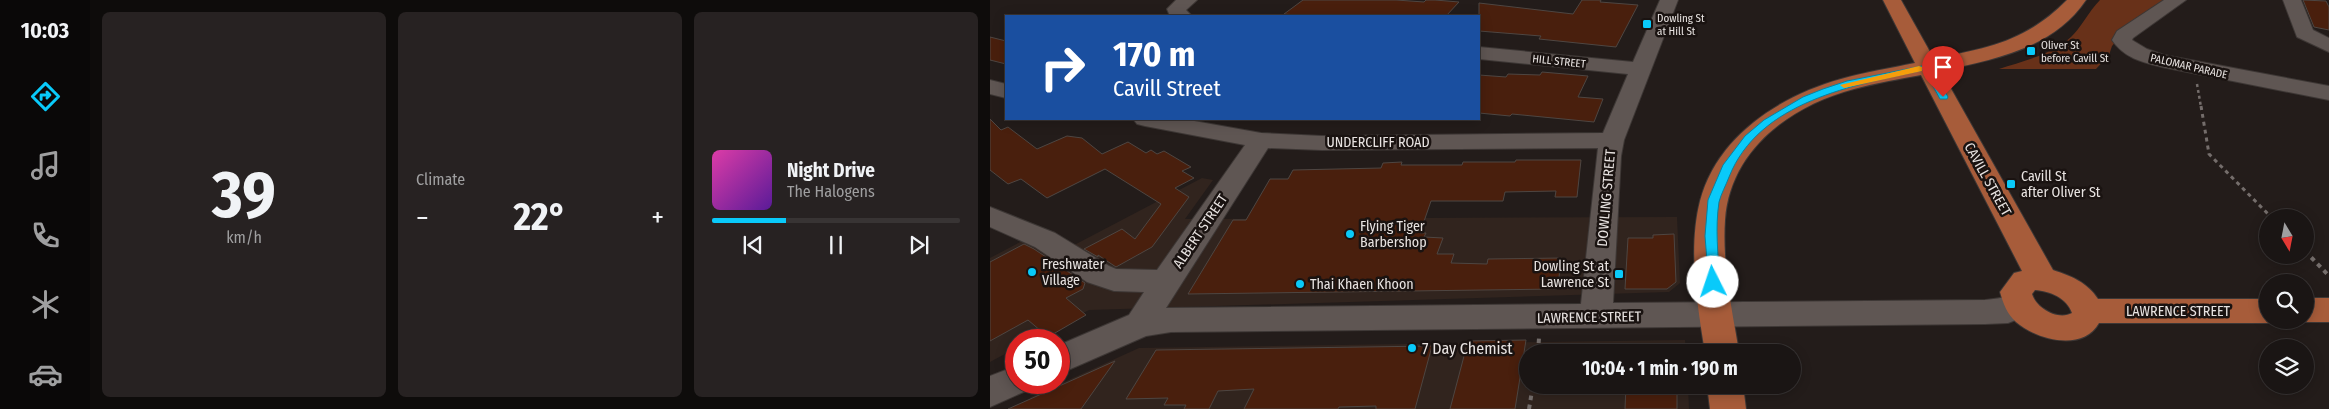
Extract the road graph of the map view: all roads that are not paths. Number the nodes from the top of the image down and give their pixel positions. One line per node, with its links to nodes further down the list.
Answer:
1 (1188, 0): 7 (street)
2 (1669, 0): 12 (street, DOWLING STREET)
3 (1892, 0): 11 (main road, CAVILL STREET)
4 (2077, 0): 11 (main road)
5 (2177, 0): 10 (street, PALOMAR PARADE)
6 (2292, 0): 8 (street)
7 (1180, 15)
8 (2329, 46)
9 (1480, 53): 12 (street, HILL STREET)
10 (2165, 62): 13 (street, PALOMAR PARADE); 13 (street)
11 (1927, 67): 21 (main road, CAVILL STREET); 28 (main road)
12 (1640, 69): 19 (street, DOWLING STREET)
13 (2235, 77): 16 (street, PALOMAR PARADE)
14 (990, 88): 15 (street)
15 (1005, 91)
16 (2329, 93)
17 (1151, 120): 18 (street, UNDERCLIFF ROAD)
18 (1261, 140): 19 (street, UNDERCLIFF ROAD); 22 (street, ALBERT STREET)
19 (1612, 140): 29 (street, DOWLING STREET)
20 (990, 216): 22 (street)
21 (2042, 279): 23 (main road); 24 (main road)
22 (1166, 281): 30 (street, ALBERT STREET)
23 (2020, 306): 24 (main road); 28 (street, LAWRENCE STREET)
24 (2089, 310): 27 (main road, LAWRENCE STREET)
25 (2314, 310): 26 (main road)
26 (2329, 310)
27 (2259, 311)
28 (1717, 314): 29 (street, LAWRENCE STREET); 31 (main road)
29 (1596, 316): 30 (street, LAWRENCE STREET)
30 (1149, 323): 32 (street)
31 (1721, 344)
32 (1070, 355)
33 (1005, 385): 34 (street)
34 (990, 392)
35 (1726, 394): 36 (main road)
36 (1728, 409)

